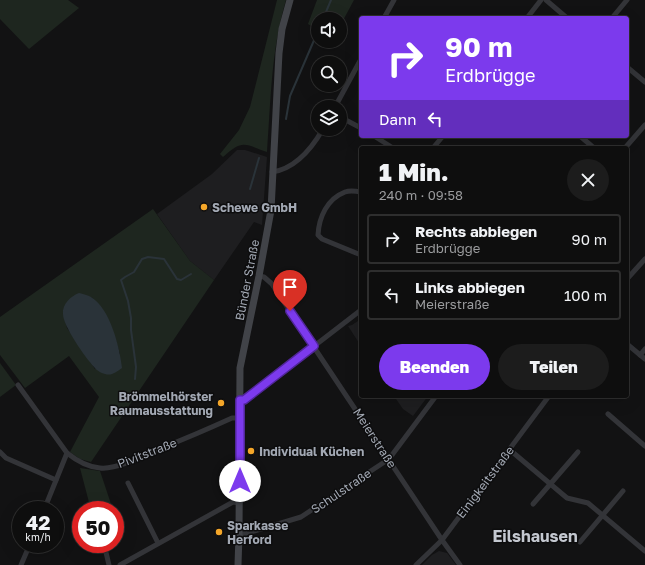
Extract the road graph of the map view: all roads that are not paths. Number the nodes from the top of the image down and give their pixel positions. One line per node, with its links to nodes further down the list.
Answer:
1 (290, 0): 23 (main road, Bünder Straße)
2 (394, 0): 6 (street)
3 (541, 0): 7 (street)
4 (546, 0): 8 (street)
5 (627, 0): 9 (street)
6 (385, 16)
7 (529, 16)
8 (565, 16)
9 (614, 16)
10 (359, 63): 13 (street)
11 (629, 69): 12 (street)
12 (645, 82)
13 (339, 100)
14 (347, 121): 16 (street)
15 (645, 125): 22 (street)
16 (359, 127)
17 (319, 136): 23 (street)
18 (377, 138): 20 (street)
19 (582, 138): 21 (street)
20 (390, 146)
21 (592, 146)
22 (627, 146)
23 (272, 172): 27 (main road, Bünder Straße)
24 (359, 192): 25 (street)
25 (359, 254)
26 (645, 259): 28 (street)
27 (260, 276): 30 (street, Meierstraße); 38 (main road, Bünder Straße)
28 (629, 278)
29 (359, 312): 30 (street)
30 (314, 346): 38 (street); 46 (street, Meierstraße)
31 (629, 346): 33 (street)
32 (645, 349): 33 (street)
33 (640, 355): 34 (street)
34 (645, 359)
35 (18, 385): 45 (street, Pivitstraße)
36 (435, 398): 46 (street, Schulstraße)
37 (548, 398): 42 (street, Einigkeitstraße)
38 (240, 400): 40 (main road, Bünder Straße)
39 (608, 414): 41 (street)
40 (240, 418): 45 (street, Pivitstraße); 52 (main road, Bünder Straße)
41 (645, 446)
42 (510, 450): 49 (street); 56 (street, Einigkeitstraße)
43 (0, 452): 47 (street)
44 (578, 452): 49 (street)
45 (68, 453): 47 (street)
46 (389, 459): 55 (street, Schulstraße); 56 (street, Meierstraße)
47 (56, 480): 51 (street)
48 (128, 483): 58 (street)
49 (550, 484): 53 (street); 54 (street)
50 (623, 491): 54 (street)
51 (48, 501)
52 (240, 502): 55 (main road, Bünder Straße); 58 (street)
53 (533, 504)
54 (603, 515): 57 (street); 59 (street)
55 (240, 534): 65 (main road, Bünder Straße)
56 (442, 540): 66 (street, Einigkeitstraße); 67 (street, Meierstraße)
57 (580, 542)
58 (158, 543): 64 (street)
59 (645, 551)
60 (26, 553): 62 (street)
61 (106, 553): 63 (street)
62 (21, 565)
63 (109, 565)
64 (120, 565)
65 (238, 565)
66 (416, 565)
67 (460, 565)

